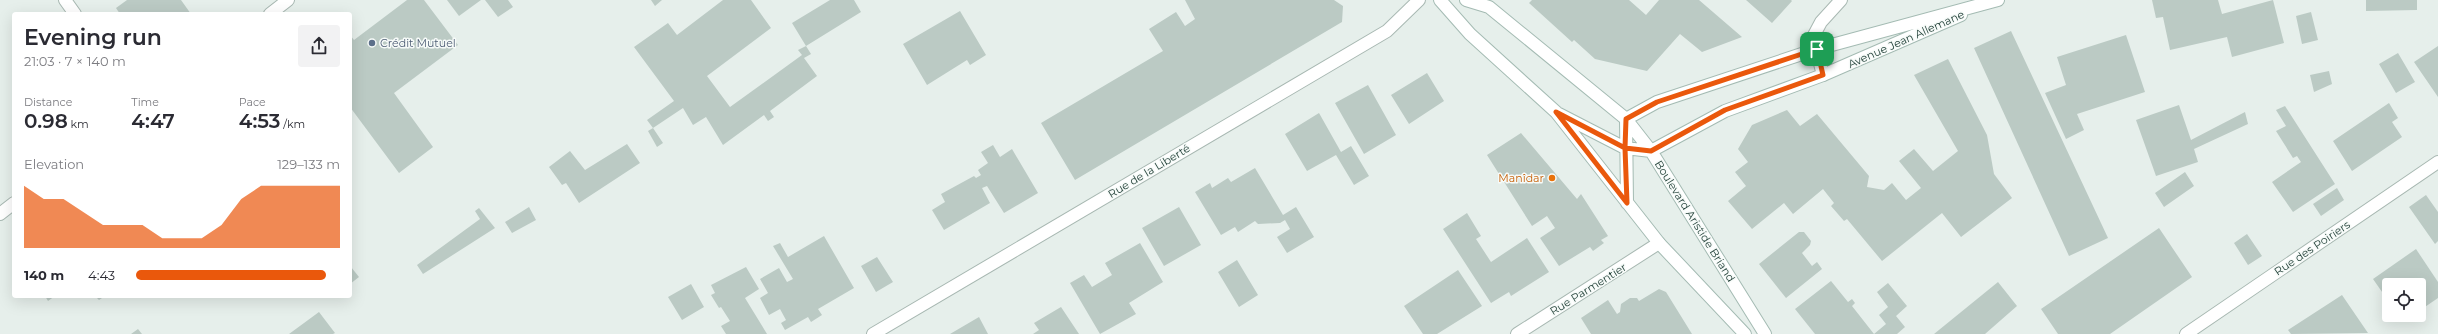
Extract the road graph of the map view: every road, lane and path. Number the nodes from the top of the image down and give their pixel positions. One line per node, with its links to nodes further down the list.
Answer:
1 (65, 0): 9 (main road)
2 (288, 0): 10 (main road)
3 (1419, 0): 22 (main road, Rue de la Liberté)
4 (1440, 0): 13 (main road)
5 (1466, 0): 14 (main road, Boulevard Aristide Briand)
6 (1840, 0): 11 (main road)
7 (1998, 0): 8 (main road, Avenue Jean Allemane)
8 (1985, 4): 11 (main road, Avenue Jean Allemane); 12 (main road, Avenue Jean Allemane)
9 (74, 12)
10 (273, 12)
11 (1817, 49): 12 (main road); 14 (main road, Avenue Jean Allemane)
12 (1823, 75): 16 (main road, Avenue Jean Allemane)
13 (1556, 112): 15 (main road); 18 (main road)
14 (1626, 119): 15 (main road); 16 (main road, Boulevard Aristide Briand)
15 (1625, 148): 16 (main road); 18 (main road)
16 (1651, 151): 25 (main road, Boulevard Aristide Briand)
17 (2438, 162): 26 (main road, Rue des Poiriers)
18 (1627, 203): 21 (main road)
19 (12, 205): 20 (main road)
20 (0, 214)
21 (1659, 243): 23 (main road, Rue Parmentier); 24 (main road)
22 (873, 334)
23 (1517, 334)
24 (1745, 334)
25 (1765, 334)
26 (2186, 334)

